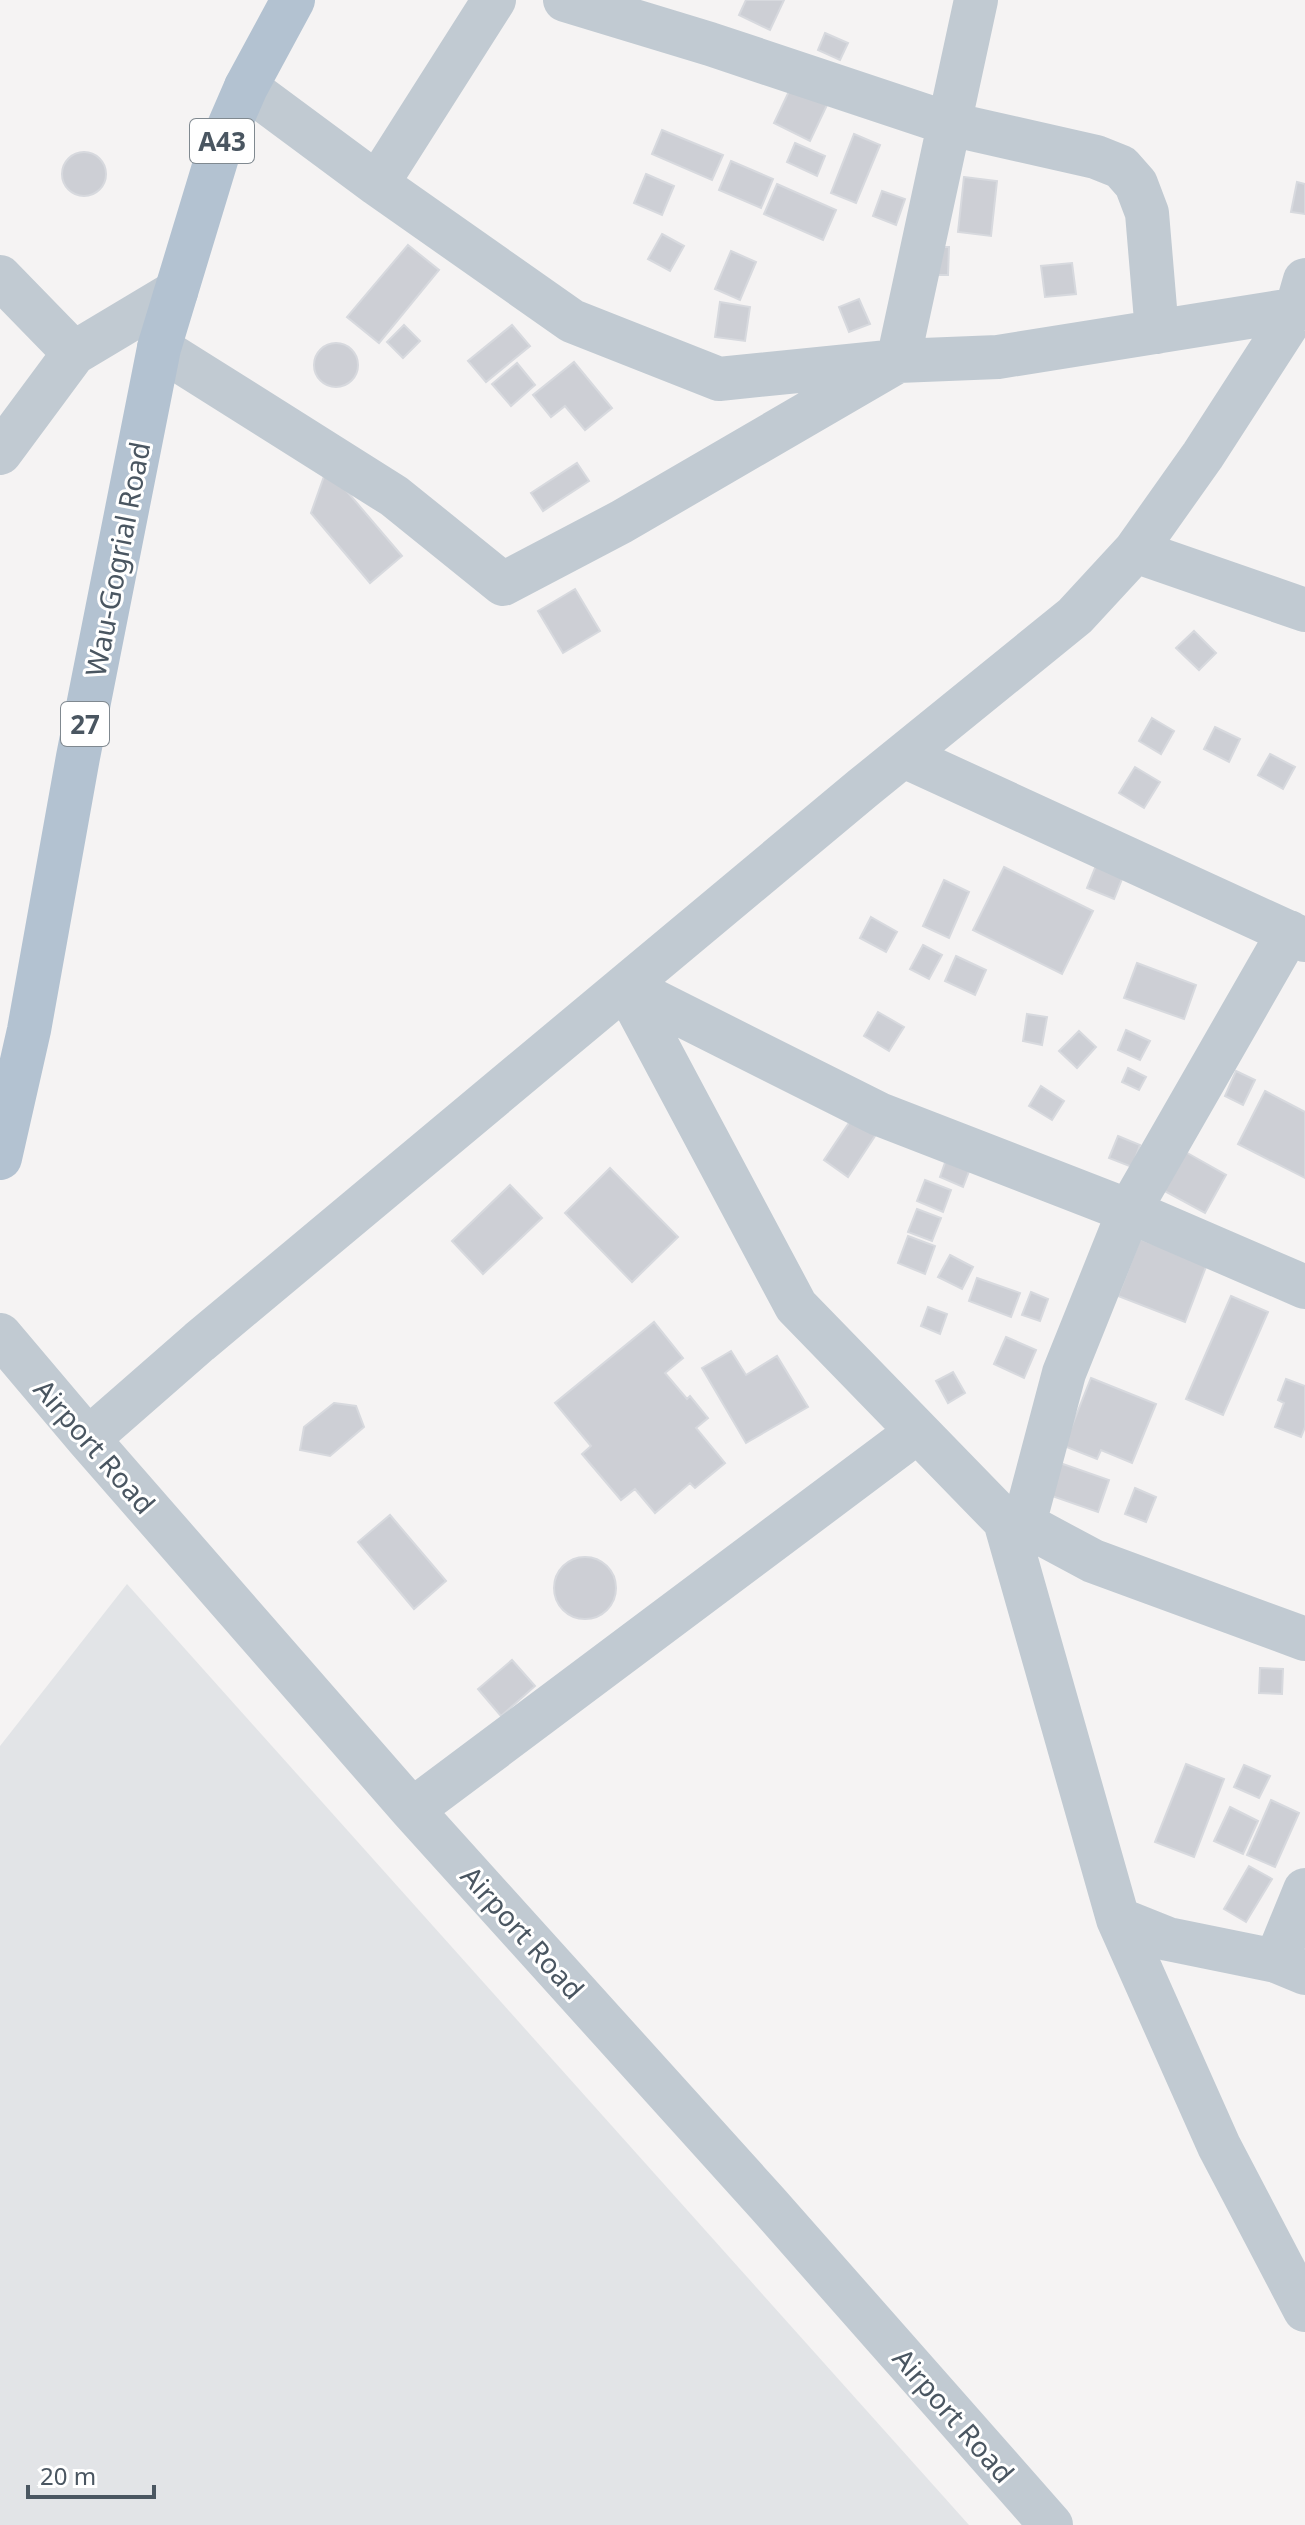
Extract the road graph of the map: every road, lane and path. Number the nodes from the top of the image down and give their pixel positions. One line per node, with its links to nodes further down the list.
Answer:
1 (293, 0): 5 (main road, A43)
2 (494, 0): 7 (street)
3 (565, 0): 6 (street)
4 (976, 0): 6 (street)
5 (246, 87): 7 (street); 9 (main road, A43)
6 (950, 124): 11 (street); 14 (street)
7 (377, 184): 14 (street)
8 (0, 277): 13 (street)
9 (176, 292): 12 (main road, Wau-Gogrial Road / 27); 13 (street)
10 (1302, 300): 11 (street); 16 (street)
11 (1157, 332): 14 (street)
12 (159, 348): 14 (street); 21 (main road, Wau-Gogrial Road / 27)
13 (74, 353): 15 (street)
14 (898, 361)
15 (0, 453)
16 (1135, 551): 17 (street); 18 (street)
17 (1305, 610)
18 (904, 756): 19 (street); 20 (street)
19 (1297, 936): 22 (street)
20 (626, 987): 22 (street); 25 (street); 26 (street)
21 (0, 1158)
22 (1129, 1211): 23 (street); 27 (street)
23 (1305, 1287)
24 (0, 1335): 26 (street, Airport Road)
25 (917, 1432): 27 (street); 29 (street)
26 (88, 1439): 29 (street, Airport Road)
27 (1014, 1522): 28 (street); 31 (street)
28 (1305, 1639)
29 (412, 1810): 34 (street, Airport Road)
30 (1305, 1890): 32 (street)
31 (1118, 1919): 32 (street); 33 (street)
32 (1290, 1967)
33 (1305, 2310)
34 (1051, 2525)

